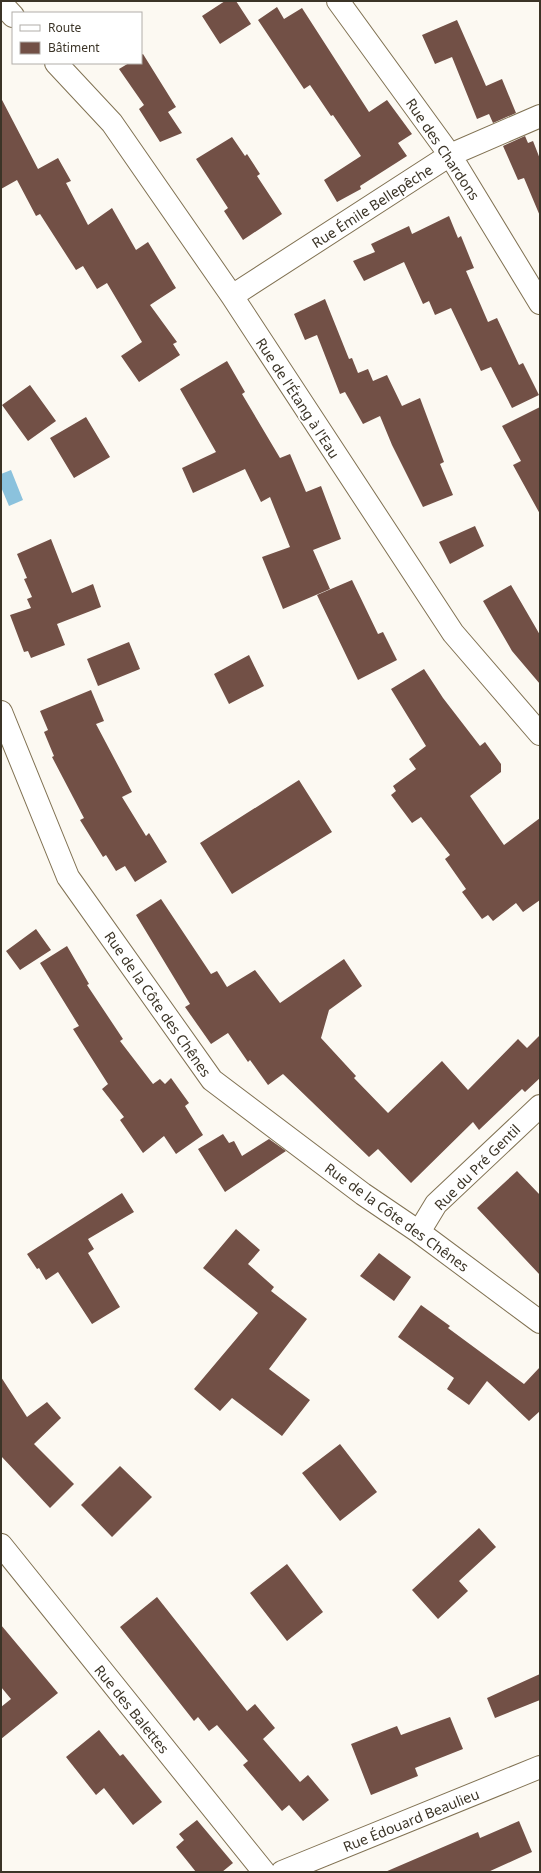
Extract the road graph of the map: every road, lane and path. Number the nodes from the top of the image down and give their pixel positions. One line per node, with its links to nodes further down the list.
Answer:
1 (338, 1): 6 (street, Rue des Chardons)
2 (1, 3): 3 (street)
3 (12, 15)
4 (57, 64): 7 (street, Rue de l'Étang à l'Eau)
5 (540, 116): 6 (street, Rue Émile Bellepêche)
6 (450, 155): 7 (street, Rue Émile Bellepêche); 8 (street, Rue des Chardons)
7 (232, 296): 10 (street, Rue de l'Étang à l'Eau)
8 (540, 303)
9 (1, 712): 12 (street, Rue de la Côte des Chênes)
10 (540, 734)
11 (540, 1106): 12 (street, Rue du Pré Gentil)
12 (419, 1232): 13 (street, Rue de la Côte des Chênes)
13 (540, 1322)
14 (1, 1545): 16 (street, Rue des Balettes)
15 (540, 1767): 17 (street, Rue Édouard Beaulieu)
16 (264, 1872)
17 (282, 1872)

